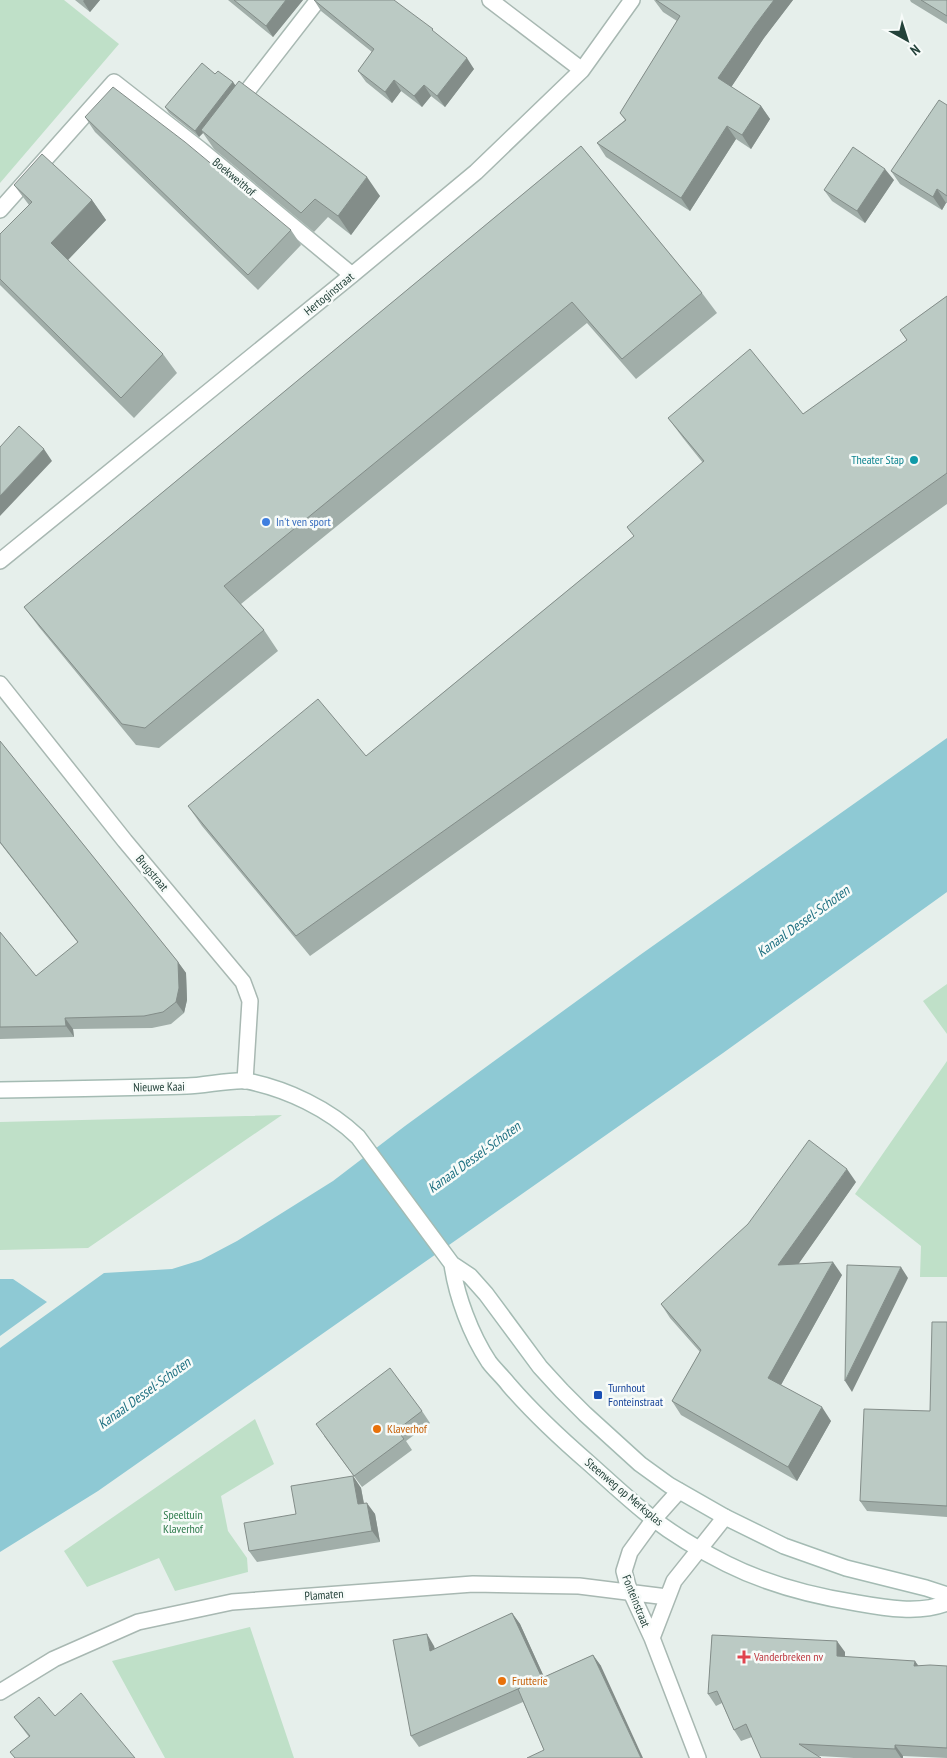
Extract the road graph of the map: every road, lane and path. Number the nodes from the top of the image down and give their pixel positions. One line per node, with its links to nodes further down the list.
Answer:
1 (318, 0): 5 (street)
2 (490, 0): 4 (street)
3 (632, 0): 4 (street, Hertoginstraat)
4 (582, 70): 9 (street, Hertoginstraat)
5 (230, 112)
6 (213, 135): 7 (street)
7 (204, 152): 8 (street, Boekweithof); 9 (street, Boekweithof)
8 (0, 210)
9 (352, 275): 10 (street, Hertoginstraat)
10 (0, 561)
11 (0, 684): 12 (street, Brugstraat)
12 (245, 1081): 13 (street, Nieuwe Kaai); 14 (street, Nieuwe Kaai)
13 (0, 1090)
14 (367, 1148): 15 (street, Steenweg op Merksplas)
15 (448, 1258): 16 (street, Steenweg op Merksplas); 18 (street, Steenweg op Merksplas)
16 (679, 1491): 17 (street, Steenweg op Merksplas); 18 (street, Fonteinstraat)
17 (725, 1517): 19 (street, Fonteinstraat); 21 (street, Steenweg op Merksplas)
18 (654, 1519): 19 (street, Steenweg op Merksplas); 20 (street, Fonteinstraat)
19 (699, 1549): 22 (street, Fonteinstraat); 23 (street, Steenweg op Merksplas)
20 (631, 1592): 22 (street, Plamaten); 24 (street, Fonteinstraat); 25 (street, Plamaten)
21 (947, 1595)
22 (667, 1597): 24 (street, Fonteinstraat)
23 (947, 1603)
24 (652, 1638): 26 (street, Fonteinstraat)
25 (0, 1692)
26 (698, 1758)

